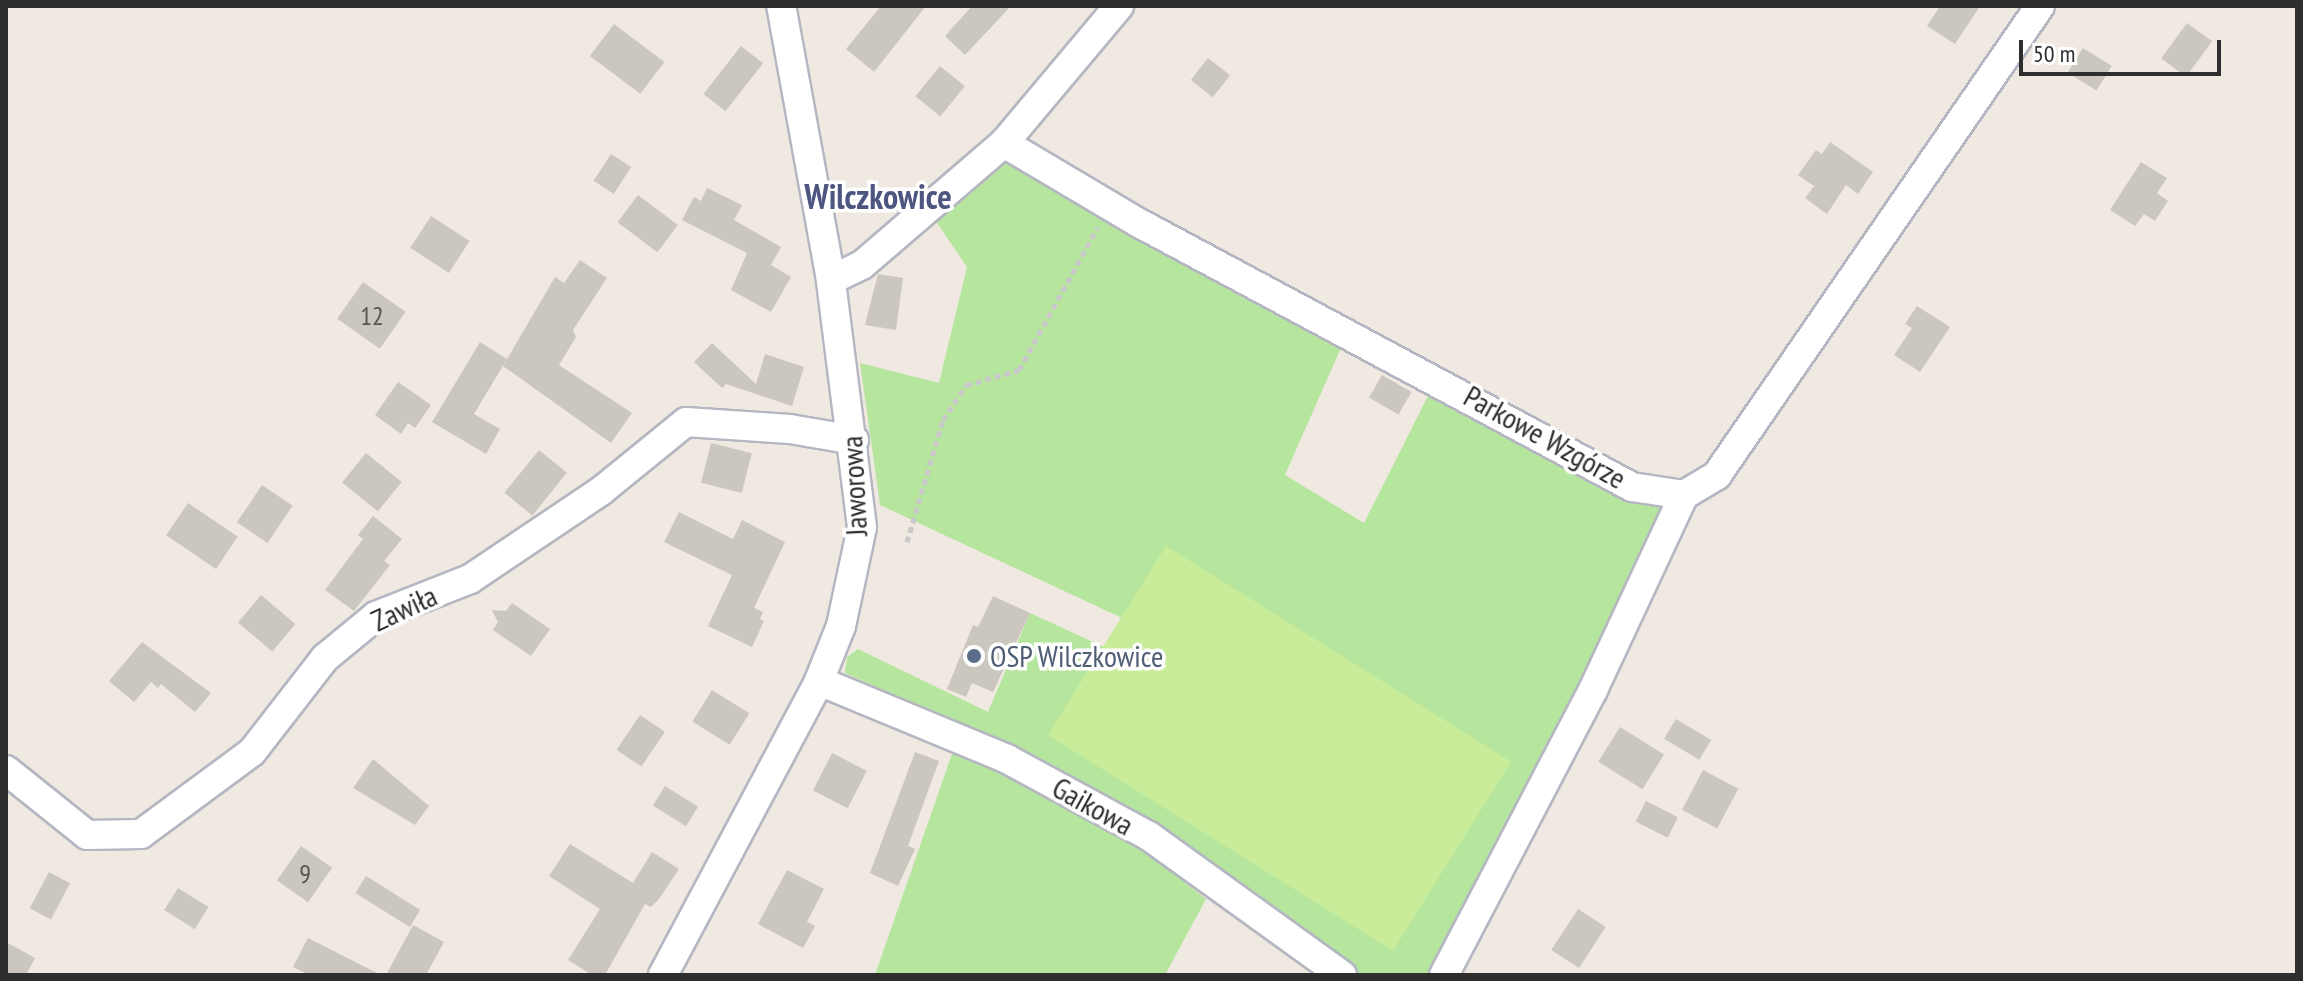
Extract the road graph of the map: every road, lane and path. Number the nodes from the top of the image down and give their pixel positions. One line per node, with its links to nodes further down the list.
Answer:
1 (781, 6): 6 (street, Jaworowa)
2 (1119, 6): 4 (street)
3 (2040, 6): 8 (street)
4 (1004, 143): 5 (street, Parkowe Wzgórze); 6 (street)
5 (1110, 206): 8 (street, Parkowe Wzgórze); 9 (path)
6 (831, 280): 7 (street, Jaworowa)
7 (854, 440): 10 (street, Jaworowa); 11 (street, Zawiła)
8 (1684, 495): 14 (street)
9 (907, 542)
10 (819, 681): 12 (street, Jaworowa); 13 (street, Gaikowa)
11 (6, 770)
12 (663, 975)
13 (1342, 975)
14 (1444, 975)

